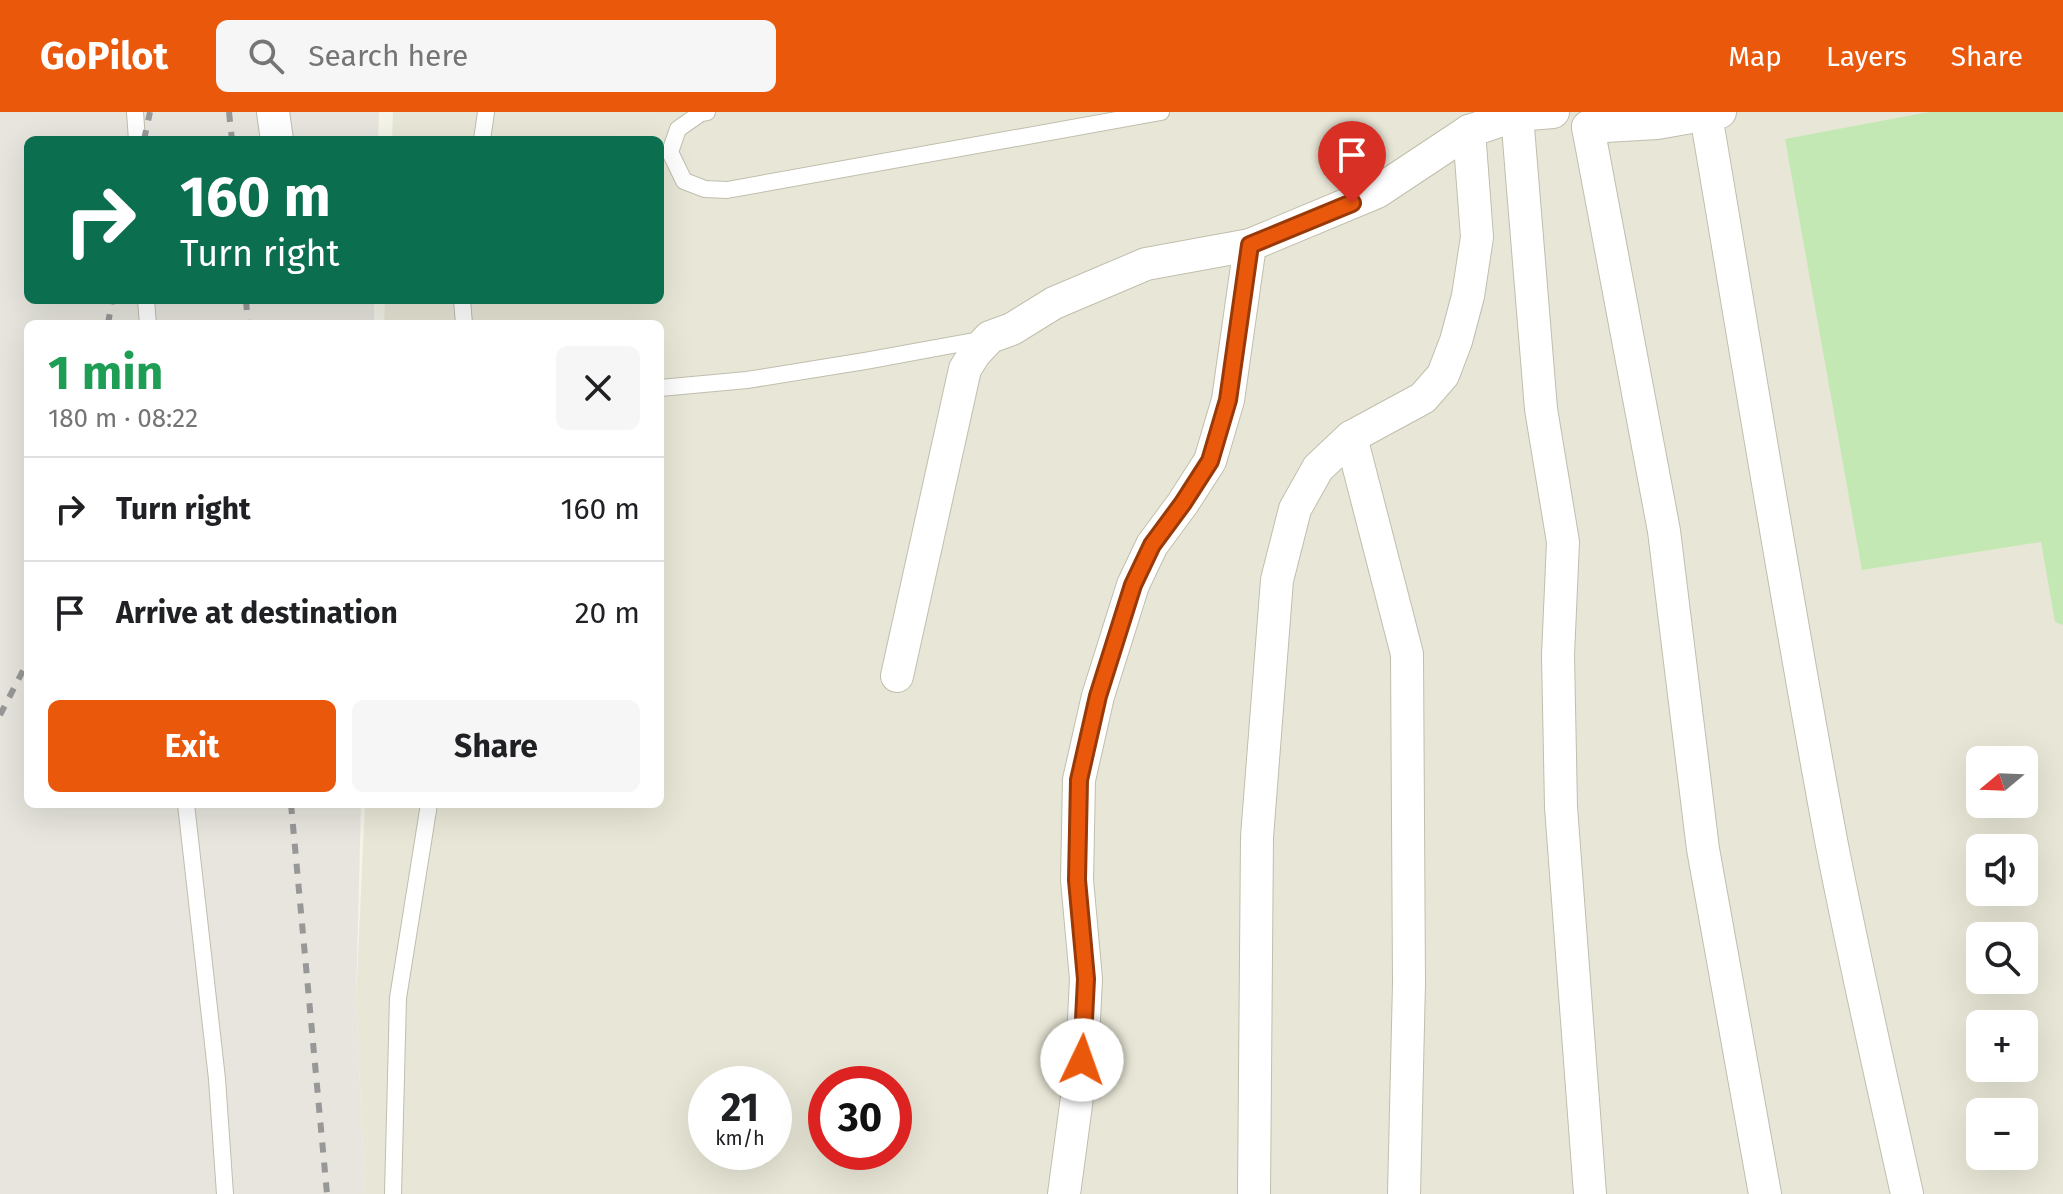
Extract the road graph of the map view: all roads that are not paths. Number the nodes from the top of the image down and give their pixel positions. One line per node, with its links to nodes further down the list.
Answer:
1 (135, 112): 11 (lane)
2 (273, 112): 12 (street)
3 (486, 112): 13 (lane)
4 (707, 112): 5 (lane)
5 (1161, 112)
6 (1553, 112): 8 (street)
7 (1713, 113): 9 (street); 28 (street)
8 (1517, 115): 10 (street); 26 (street)
9 (1580, 120): 27 (street)
10 (1469, 131): 14 (street); 17 (street)
11 (137, 136)
12 (276, 136)
13 (483, 136)
14 (1250, 245): 15 (street); 23 (street)
15 (990, 337): 16 (lane); 18 (street)
16 (664, 388)
17 (1351, 437): 24 (street); 25 (street)
18 (897, 676)
19 (186, 808): 21 (lane)
20 (428, 808): 22 (lane)
21 (225, 1194)
22 (393, 1194)
23 (1064, 1194)
24 (1254, 1194)
25 (1404, 1194)
26 (1590, 1194)
27 (1765, 1194)
28 (1907, 1194)

